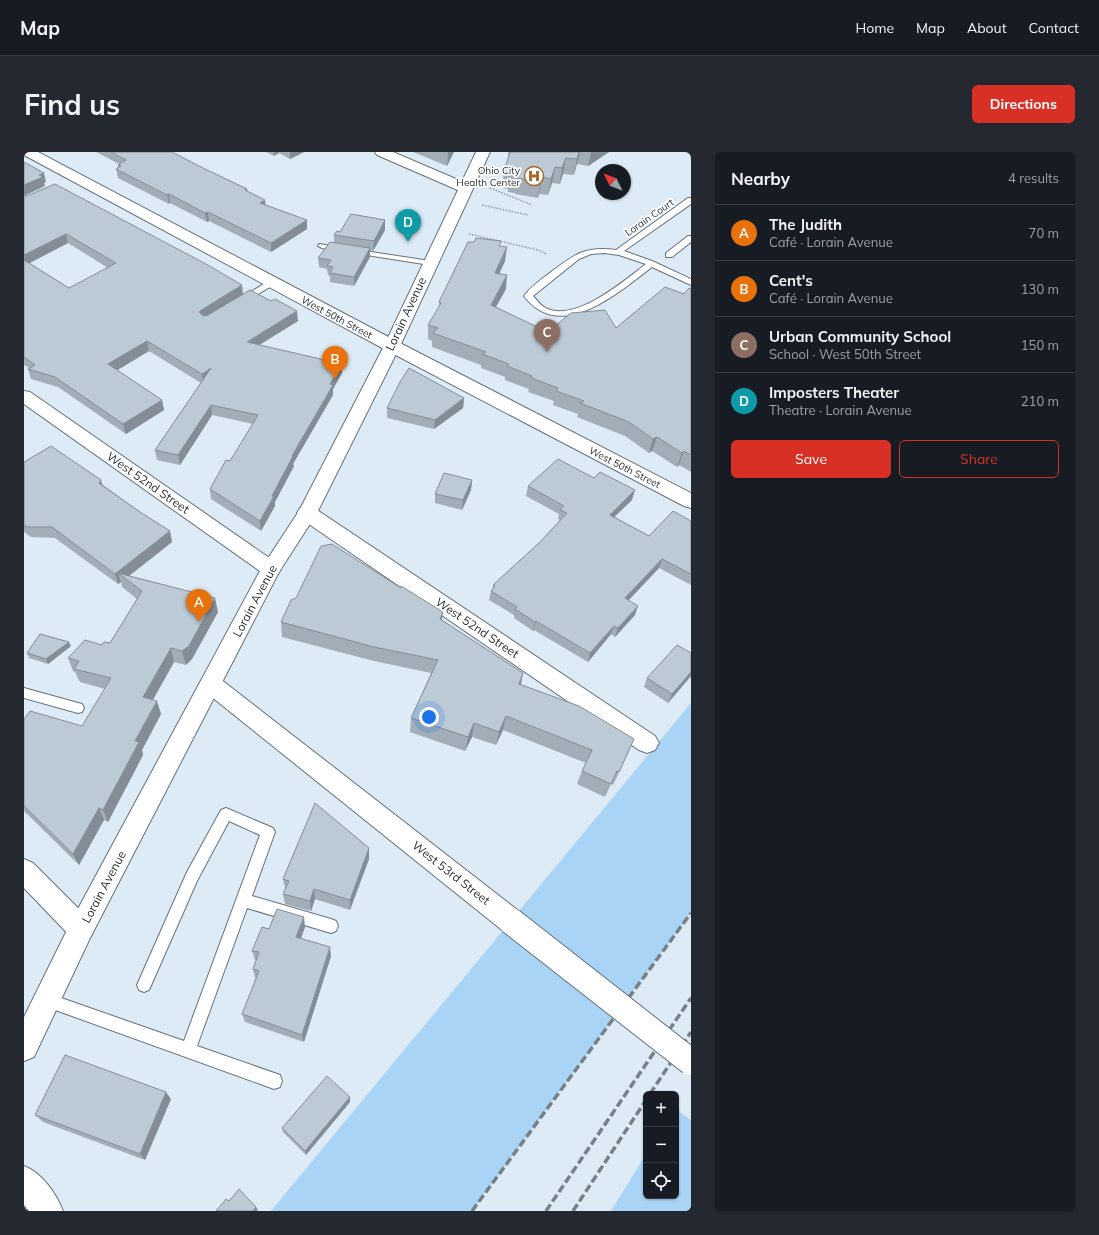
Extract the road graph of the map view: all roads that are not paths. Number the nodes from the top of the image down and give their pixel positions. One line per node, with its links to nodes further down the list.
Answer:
1 (28, 152): 4 (street, West 50th Street)
2 (382, 152): 6 (street)
3 (482, 152): 6 (street, Lorain Avenue)
4 (77, 178): 5 (street); 14 (street, West 50th Street)
5 (63, 185)
6 (465, 188): 12 (street, Lorain Avenue)
7 (689, 203): 10 (lane, Lorain Court)
8 (691, 238): 11 (lane)
9 (322, 246): 12 (lane)
10 (619, 251): 13 (lane); 13 (lane)
11 (669, 256)
12 (430, 263): 17 (street, Lorain Avenue)
13 (651, 264): 15 (lane)
14 (272, 282): 16 (lane); 17 (street, West 50th Street)
15 (691, 282)
16 (232, 307)
17 (392, 346): 19 (street, West 50th Street); 20 (street, Lorain Avenue)
18 (24, 396): 21 (street, West 52nd Street)
19 (691, 501)
20 (307, 513): 21 (street, Lorain Avenue); 25 (street, West 52nd Street)
21 (271, 569): 22 (street, Lorain Avenue)
22 (211, 684): 29 (street, Lorain Avenue); 34 (street, West 53rd Street, bridge)
23 (24, 693): 24 (lane)
24 (78, 708)
25 (647, 742)
26 (24, 871): 29 (street)
27 (243, 900): 28 (lane); 30 (lane); 33 (lane)
28 (331, 926)
29 (81, 928): 31 (street, Lorain Avenue)
30 (144, 985)
31 (47, 1000): 32 (street, Lorain Avenue); 33 (lane)
32 (24, 1047)
33 (188, 1050): 35 (lane)
34 (691, 1062)
35 (274, 1081)
36 (24, 1181): 37 (street)
37 (48, 1211)

